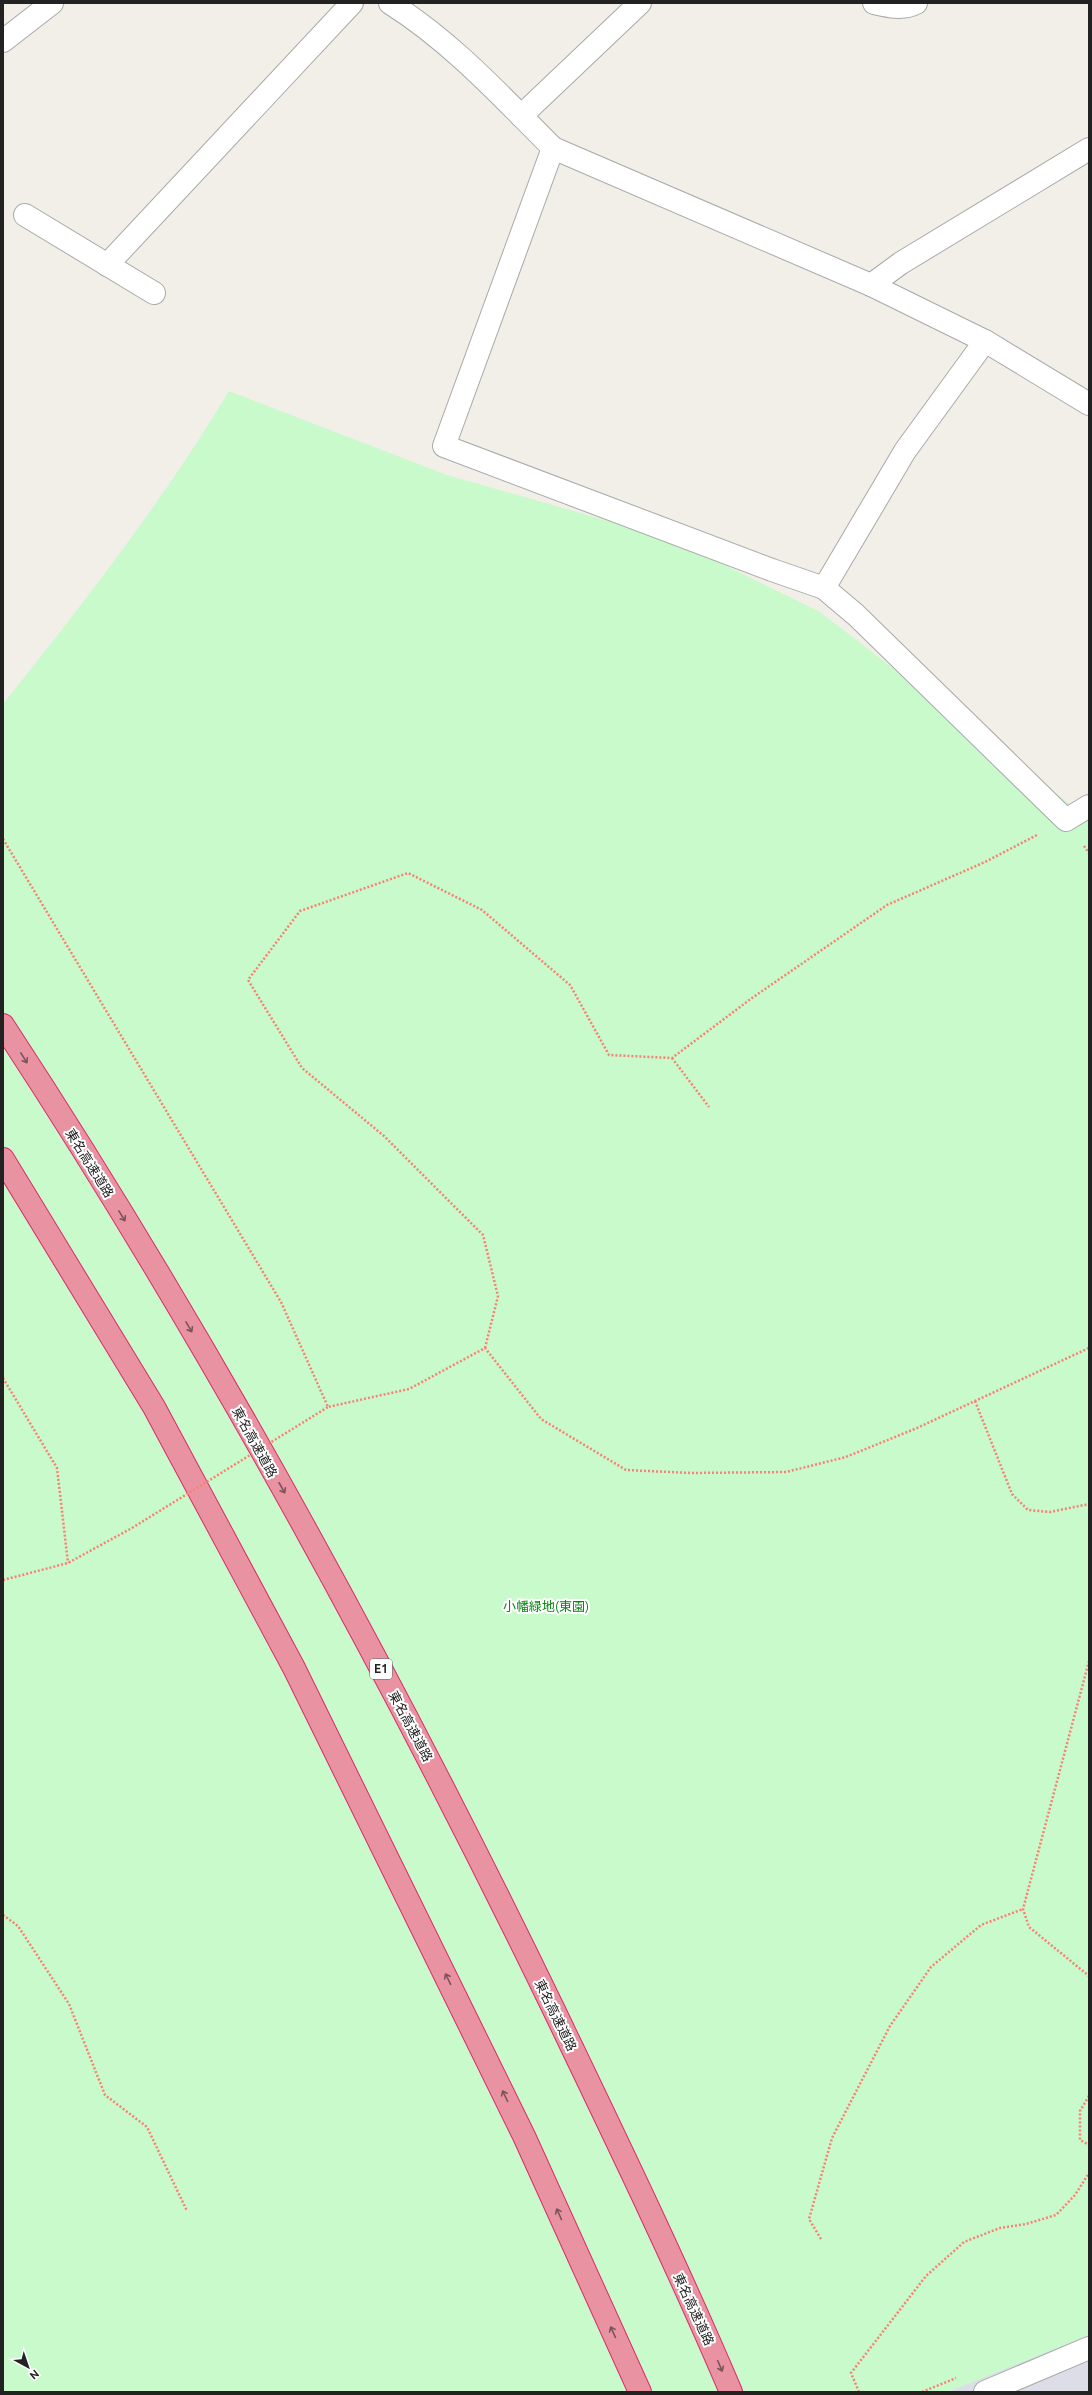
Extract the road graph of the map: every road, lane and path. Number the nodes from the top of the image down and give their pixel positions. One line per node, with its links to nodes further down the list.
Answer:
1 (52, 3): 7 (street)
2 (352, 3): 12 (street)
3 (390, 3): 8 (street)
4 (640, 3): 8 (street)
5 (874, 3): 6 (street)
6 (916, 3)
7 (3, 41)
8 (521, 116): 9 (street)
9 (553, 148): 13 (street); 17 (street)
10 (1089, 149): 13 (street)
11 (25, 215): 12 (street)
12 (107, 265): 14 (street)
13 (871, 285): 15 (street)
14 (154, 293)
15 (985, 341): 16 (street); 17 (street)
16 (1089, 404)
17 (824, 588): 19 (street)
18 (1089, 806): 19 (street)
19 (1066, 820): 22 (path)
20 (3, 839): 29 (path)
21 (3, 1025): 44 (highway, 東名高速道路 / E1, one-way to 44)
22 (672, 1058): 23 (path); 25 (path)
23 (709, 1107)
24 (3, 1159): 43 (highway, one-way to 24)
25 (485, 1348): 28 (path); 29 (path)
26 (1089, 1348): 28 (path)
27 (3, 1378): 31 (path)
28 (975, 1401): 30 (path)
29 (328, 1407): 31 (path, bridge)
30 (1089, 1504)
31 (68, 1563): 32 (path)
32 (3, 1580)
33 (1089, 1661): 34 (path)
34 (1023, 1909): 36 (path); 41 (path)
35 (3, 1915): 40 (path)
36 (1089, 1976)
37 (1089, 2096): 38 (path)
38 (1089, 2145)
39 (1089, 2173): 45 (path)
40 (186, 2211)
41 (822, 2239)
42 (1089, 2348): 46 (street)
43 (640, 2392)
44 (731, 2392)
45 (859, 2392)
46 (985, 2392)

